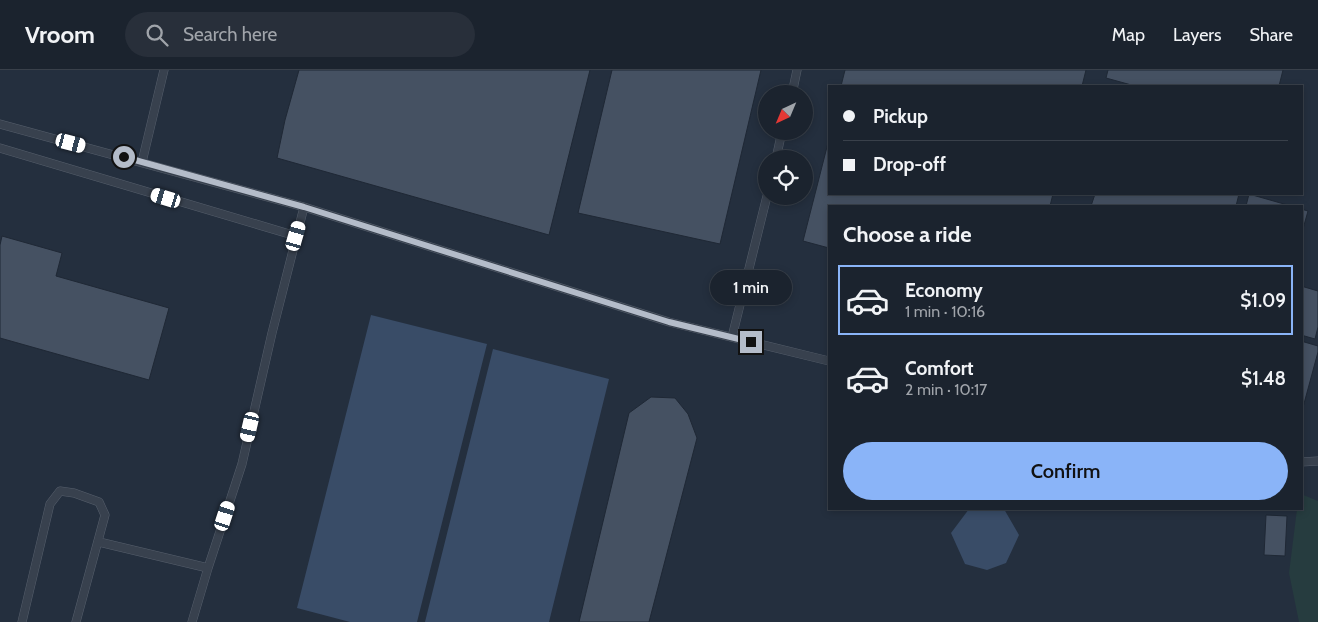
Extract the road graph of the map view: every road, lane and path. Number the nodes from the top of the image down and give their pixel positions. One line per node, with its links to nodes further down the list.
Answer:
1 (164, 70): 6 (lane)
2 (797, 70): 3 (lane)
3 (794, 85)
4 (0, 124): 6 (lane)
5 (0, 148): 9 (lane)
6 (142, 162): 8 (lane)
7 (764, 205): 10 (lane)
8 (304, 207): 9 (lane); 10 (lane)
9 (296, 236): 15 (lane)
10 (732, 337): 11 (lane)
11 (828, 360)
12 (1318, 461): 13 (lane)
13 (1303, 462)
14 (99, 542): 15 (lane); 16 (lane); 17 (lane)
15 (208, 568): 18 (lane)
16 (22, 622)
17 (76, 622)
18 (192, 622)

